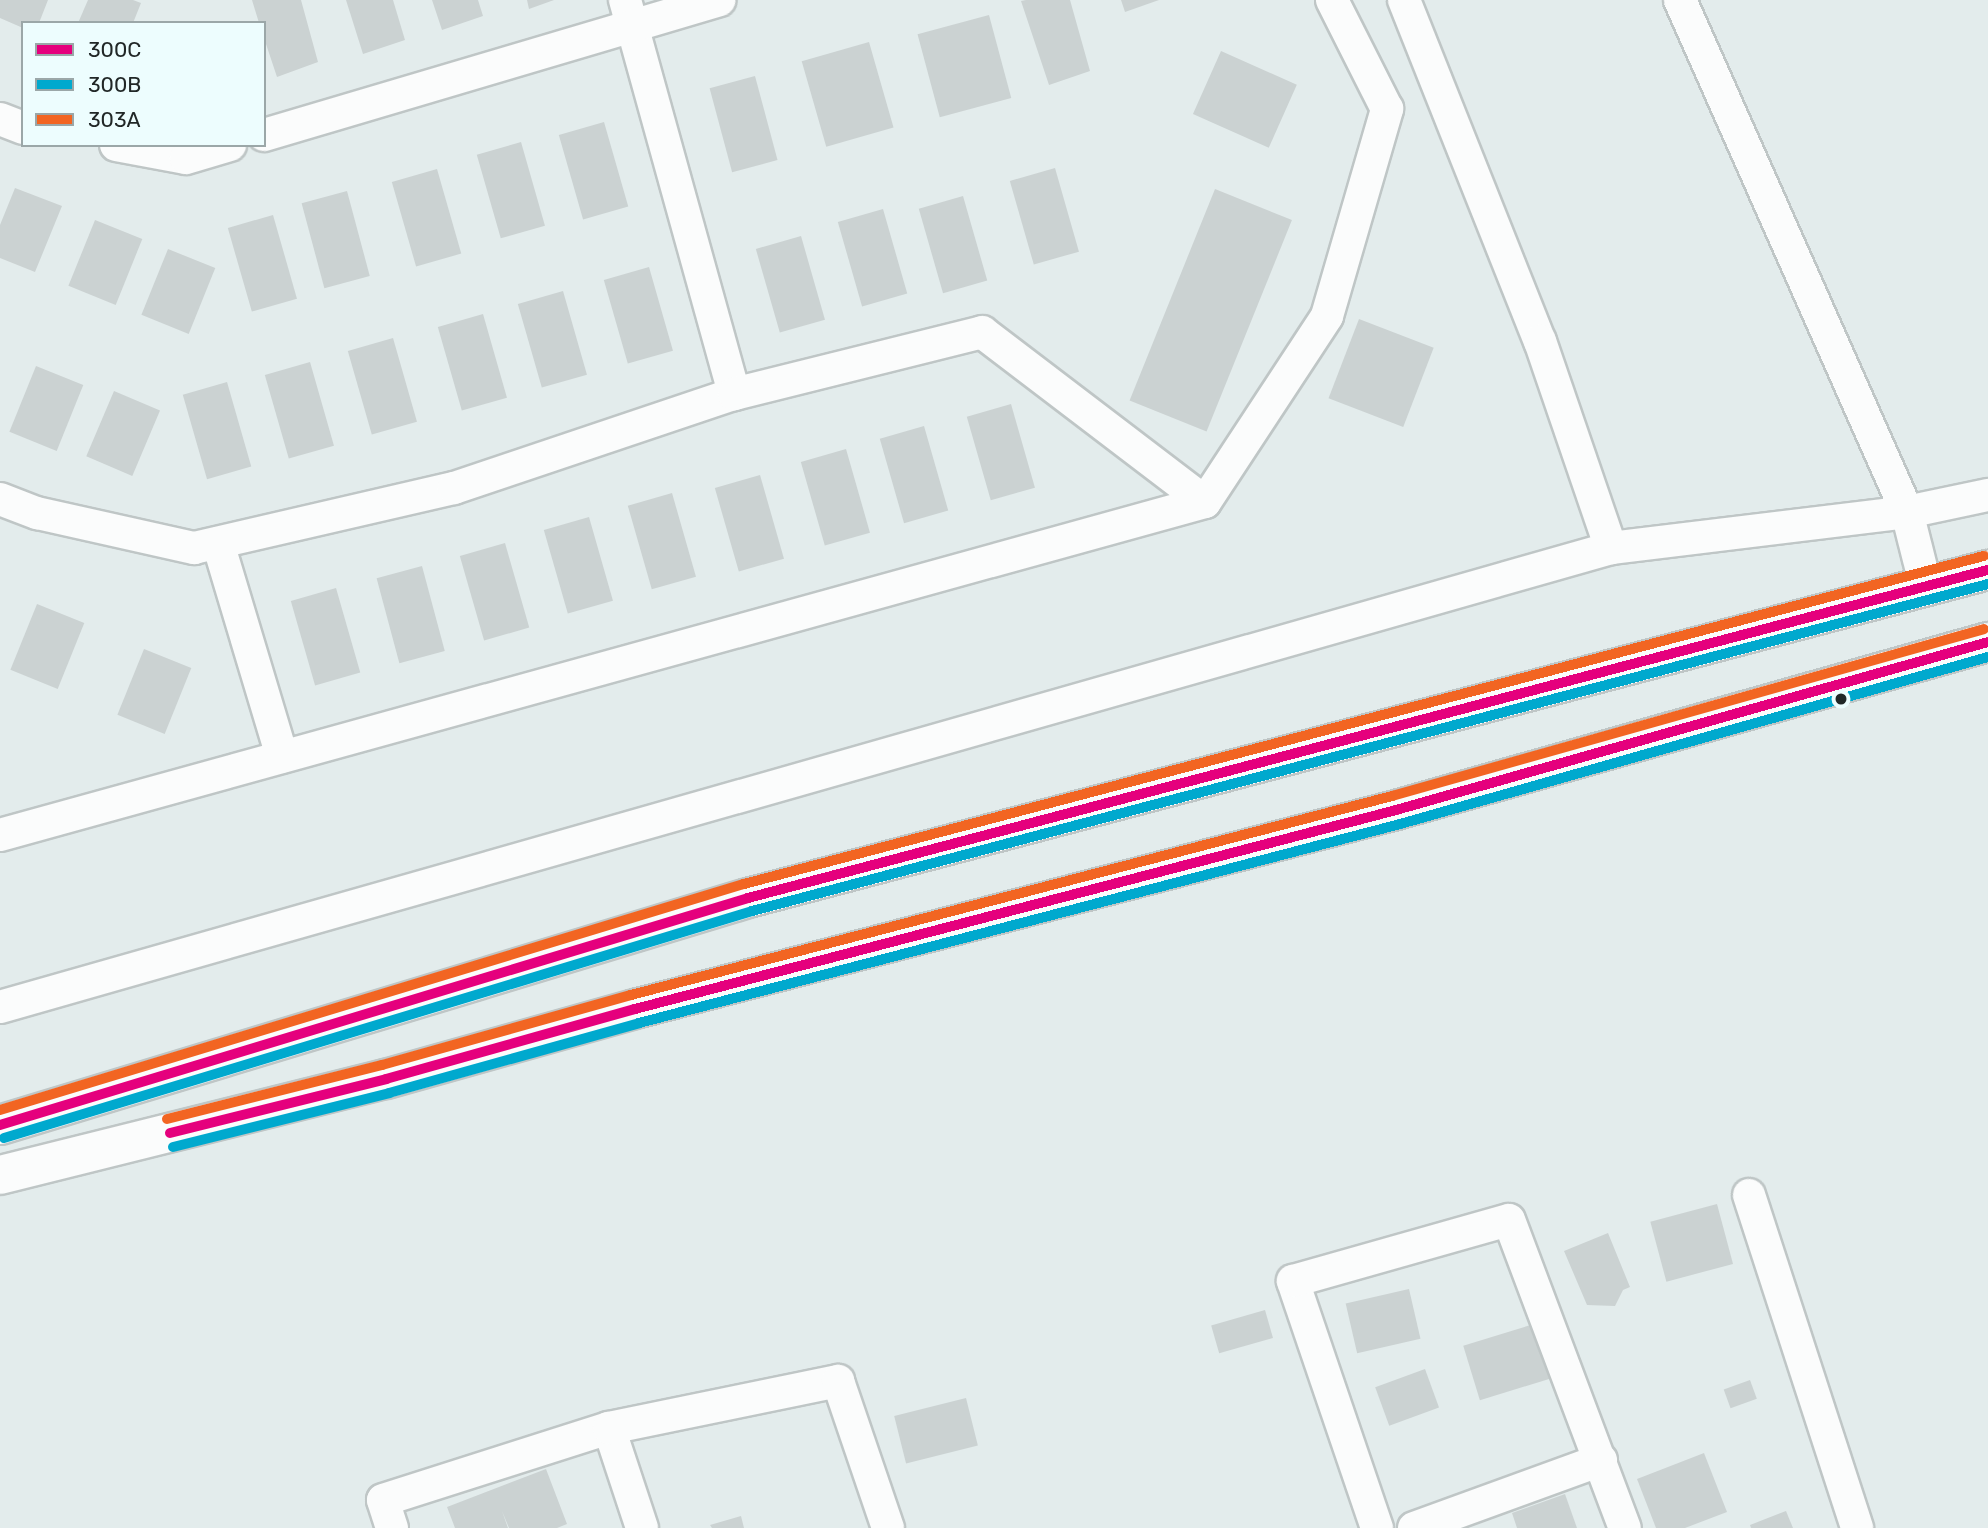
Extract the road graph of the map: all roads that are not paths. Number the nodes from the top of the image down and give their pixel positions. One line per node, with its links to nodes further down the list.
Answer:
1 (719, 0): 5 (street)
2 (1332, 0): 14 (street)
3 (1404, 0): 17 (street)
4 (1680, 0): 15 (street)
5 (629, 13): 8 (street); 11 (street)
6 (0, 119): 7 (street)
7 (21, 127)
8 (266, 134)
9 (127, 147): 10 (street)
10 (223, 147)
11 (734, 394): 14 (street); 16 (street)
12 (1988, 495): 15 (street)
13 (0, 499): 16 (street)
14 (1205, 502): 21 (street)
15 (1907, 512): 17 (street); 19 (street)
16 (218, 542): 21 (street)
17 (1611, 548): 23 (street)
18 (1988, 570): 19 (highway)
19 (1926, 587): 24 (highway)
20 (1988, 642): 25 (highway)
21 (282, 757): 22 (street)
22 (0, 835)
23 (0, 1007)
24 (0, 1125)
25 (0, 1175)
26 (1749, 1195): 35 (street)
27 (609, 1428): 29 (street); 30 (street); 31 (street)
28 (1601, 1460): 32 (street); 33 (street); 34 (street)
29 (393, 1528)
30 (642, 1528)
31 (888, 1528)
32 (1377, 1528)
33 (1414, 1528)
34 (1625, 1528)
35 (1857, 1528)

